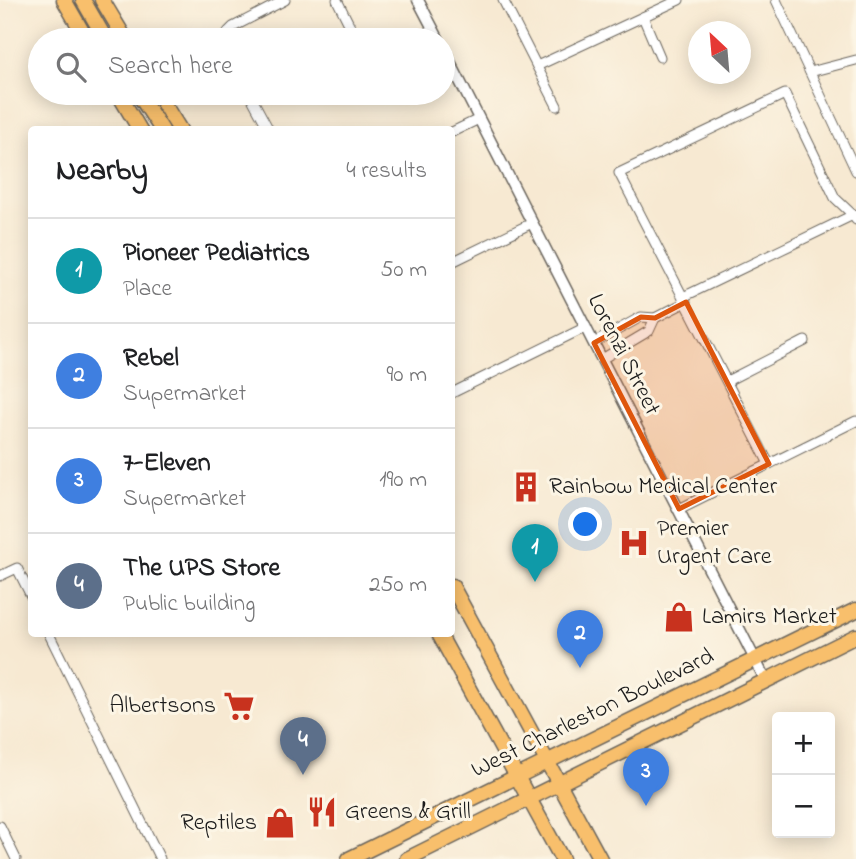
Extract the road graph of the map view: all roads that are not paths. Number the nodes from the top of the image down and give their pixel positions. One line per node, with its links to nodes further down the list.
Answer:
1 (64, 0): 11 (main road)
2 (83, 0): 12 (main road)
3 (102, 0): 13 (main road)
4 (285, 0): 14 (street)
5 (337, 0): 15 (street)
6 (418, 0): 16 (street)
7 (503, 0): 19 (street)
8 (679, 0): 10 (street)
9 (776, 0): 21 (street)
10 (643, 17): 17 (street); 19 (street)
11 (80, 28)
12 (99, 28)
13 (119, 28)
14 (232, 28)
15 (351, 28)
16 (433, 28)
17 (660, 57)
18 (856, 60): 21 (street)
19 (537, 66): 26 (street)
20 (455, 71): 27 (street, Lorenzi Street)
21 (810, 72): 33 (street)
22 (125, 105): 28 (main road)
23 (146, 105): 29 (main road)
24 (164, 105): 30 (main road)
25 (255, 105): 31 (street)
26 (557, 106)
27 (479, 118): 32 (street); 35 (street, Lorenzi Street)
28 (138, 126)
29 (159, 126)
30 (178, 126)
31 (267, 126)
32 (455, 130)
33 (856, 171)
34 (855, 218): 37 (street); 37 (street)
35 (532, 223): 36 (street); 39 (street, Lorenzi Street)
36 (455, 261)
37 (684, 300): 38 (street); 43 (street)
38 (655, 318): 41 (street); 42 (street)
39 (586, 327): 41 (street, Lorenzi Street); 44 (street)
40 (805, 341): 43 (street)
41 (594, 343): 42 (street, Lorenzi Street)
42 (602, 359): 47 (street, Lorenzi Street)
43 (727, 381): 46 (street)
44 (455, 392)
45 (856, 421): 46 (street)
46 (769, 464): 47 (street)
47 (679, 509): 55 (street, Lorenzi Street)
48 (0, 576): 49 (street)
49 (28, 590)
50 (455, 595): 57 (main road)
51 (856, 610): 55 (main road, West Charleston Boulevard)
52 (856, 636): 56 (main road, West Charleston Boulevard)
53 (50, 637): 63 (street)
54 (441, 637): 58 (main road)
55 (756, 660): 56 (street, Lorenzi Street); 57 (main road, West Charleston Boulevard)
56 (766, 681): 59 (main road, West Charleston Boulevard)
57 (547, 762): 58 (main road, West Charleston Boulevard); 59 (main road)
58 (517, 777): 60 (main road); 64 (main road, West Charleston Boulevard)
59 (559, 784): 60 (main road, West Charleston Boulevard); 67 (main road)
60 (529, 799): 65 (main road, West Charleston Boulevard); 66 (main road)
61 (0, 826): 62 (street)
62 (16, 859)
63 (160, 859)
64 (349, 859)
65 (407, 859)
66 (562, 859)
67 (600, 859)

